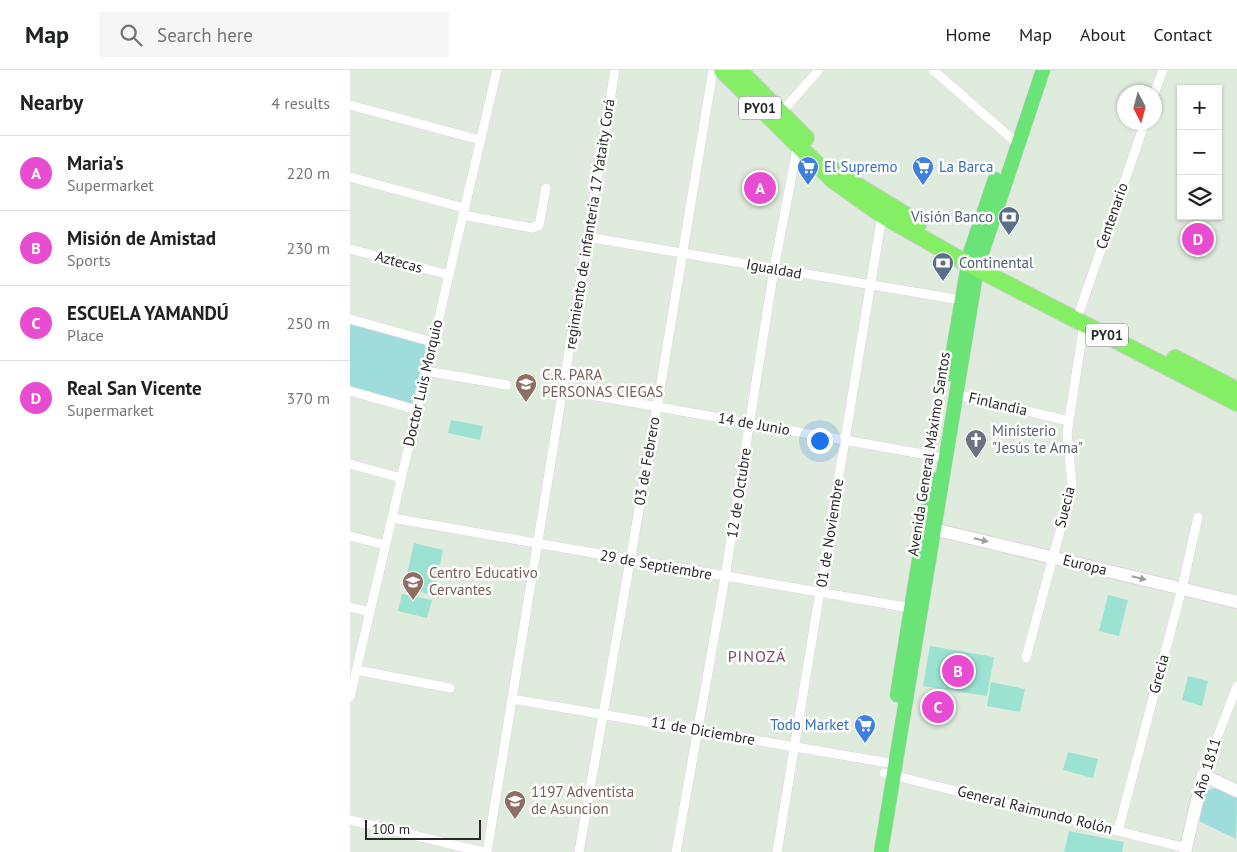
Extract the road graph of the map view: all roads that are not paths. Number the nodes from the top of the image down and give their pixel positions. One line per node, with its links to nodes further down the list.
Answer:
1 (494, 70): 15 (street, Doctor Luis Morquio)
2 (615, 70): 22 (street, regimiento de infanteria 17 Yataity Corá)
3 (712, 70): 24 (street, 03 de Febrero)
4 (722, 70): 13 (highway, PY01)
5 (739, 70): 13 (highway, PY01)
6 (819, 70): 13 (street)
7 (933, 70): 17 (street)
8 (1033, 70): 17 (main road, Avenida General Máximo Santos)
9 (1043, 70): 17 (main road, Avenida General Máximo Santos)
10 (1163, 70): 11 (street)
11 (1157, 85)
12 (350, 105): 15 (street)
13 (777, 117): 16 (highway, PY01)
14 (1142, 130): 30 (street, Centenario)
15 (480, 140): 20 (street, Doctor Luis Morquio)
16 (800, 140): 21 (highway, PY01); 25 (highway, PY01); 26 (street, 12 de Octubre)
17 (1013, 140): 25 (main road, Avenida General Máximo Santos)
18 (350, 177): 20 (street)
19 (546, 188): 20 (street)
20 (464, 212): 27 (street, Doctor Luis Morquio)
21 (882, 215): 25 (highway, PY01); 28 (street, 01 de Noviembre)
22 (587, 237): 24 (street, Igualdad); 35 (street, regimiento de infanteria 17 Yataity Corá)
23 (350, 249): 27 (street, Aztecas)
24 (682, 253): 26 (street, Igualdad); 40 (street, 03 de Febrero)
25 (973, 260): 29 (main road, Avenida General Máximo Santos); 30 (highway, PY01); 38 (main road, Avenida General Máximo Santos)
26 (774, 269): 28 (street, Igualdad); 43 (street, 12 de Octubre)
27 (449, 275): 32 (street, Doctor Luis Morquio)
28 (871, 285): 29 (street, Igualdad); 44 (street, 01 de Noviembre)
29 (961, 300): 45 (main road, Avenida General Máximo Santos)
30 (1082, 317): 36 (highway, PY01); 39 (highway, PY01); 42 (street, Suecia)
31 (350, 320): 32 (street)
32 (433, 342): 33 (street, Doctor Luis Morquio)
33 (426, 371): 34 (street); 41 (street, Doctor Luis Morquio)
34 (507, 385)
35 (563, 390): 40 (street, 14 de Junio); 52 (street, regimiento de infanteria 17 Yataity Corá)
36 (1237, 390)
37 (350, 391): 41 (street)
38 (956, 394): 42 (street, Finlandia); 45 (main road, Avenida General Máximo Santos)
39 (1237, 403)
40 (657, 406): 43 (street, 14 de Junio); 55 (street, 03 de Febrero)
41 (417, 410): 47 (street, Doctor Luis Morquio)
42 (1069, 421): 54 (street, Suecia)
43 (750, 424): 44 (street, 14 de Junio); 56 (street, 12 de Octubre)
44 (845, 440): 45 (street, 14 de Junio); 58 (street, 01 de Noviembre)
45 (940, 457): 50 (main road, Avenida General Máximo Santos); 61 (main road, Avenida General Máximo Santos)
46 (350, 464): 47 (street)
47 (401, 478): 49 (street, Doctor Luis Morquio)
48 (1198, 517): 57 (street, Grecia)
49 (392, 518): 52 (street, 29 de Septiembre); 53 (street, Doctor Luis Morquio)
50 (933, 529): 54 (street, Europa, one-way to 54); 61 (main road, Avenida General Máximo Santos)
51 (350, 536): 53 (street)
52 (536, 544): 55 (street, 29 de Septiembre); 69 (street, regimiento de infanteria 17 Yataity Corá)
53 (386, 545): 62 (street, Doctor Luis Morquio)
54 (1052, 556): 57 (street, Europa, one-way to 57); 63 (street, Suecia)
55 (630, 560): 56 (street, 29 de Septiembre); 70 (street, 03 de Febrero)
56 (725, 577): 58 (street, 29 de Septiembre); 71 (street, 12 de Octubre)
57 (1182, 588): 59 (street, Europa); 77 (street, Grecia)
58 (820, 594): 61 (street, 29 de Septiembre); 72 (street, 01 de Noviembre)
59 (1237, 602)
60 (350, 606): 62 (street)
61 (916, 609): 73 (main road, Avenida General Máximo Santos)
62 (370, 612): 64 (street, Doctor Luis Morquio)
63 (1026, 658)
64 (356, 670): 65 (street, Doctor Luis Morquio); 67 (street)
65 (352, 681): 68 (street, Doctor Luis Morquio)
66 (1237, 686): 74 (street, Año 1811)
67 (450, 688)
68 (350, 697)
69 (512, 699): 70 (street, 11 de Diciembre); 79 (street, regimiento de infanteria 17 Yataity Corá)
70 (604, 713): 71 (street, 11 de Diciembre); 80 (street, 03 de Febrero)
71 (697, 730): 72 (street, 11 de Diciembre); 81 (street, 12 de Octubre)
72 (794, 747): 73 (street, 11 de Diciembre); 82 (street, 01 de Noviembre)
73 (890, 769): 77 (street, General Raimundo Rolón); 83 (main road, Avenida General Máximo Santos); 84 (main road, Avenida General Máximo Santos)
74 (1203, 775): 75 (street); 78 (street, Año 1811)
75 (1237, 791)
76 (350, 820): 79 (street)
77 (1118, 831): 78 (street, General Raimundo Rolón)
78 (1186, 850)
79 (485, 852)
80 (579, 852)
81 (676, 852)
82 (777, 852)
83 (873, 852)
84 (881, 852)

